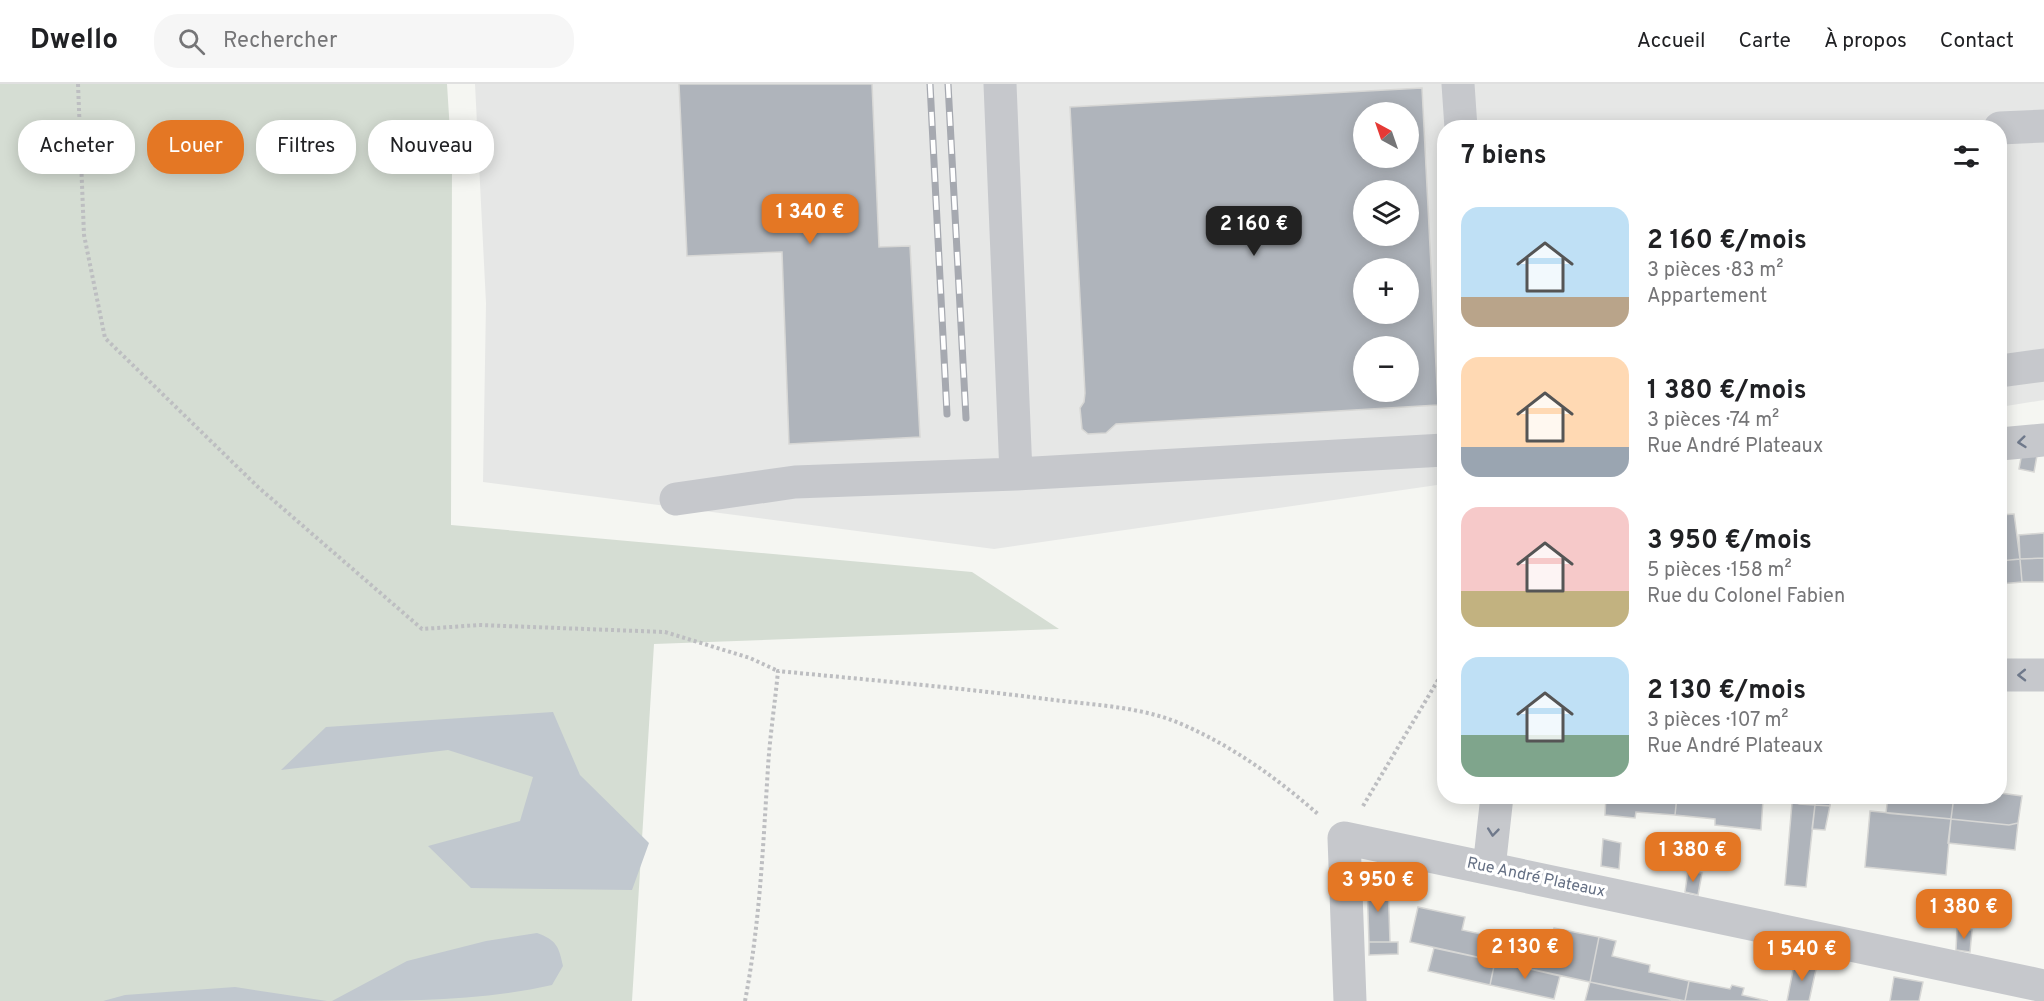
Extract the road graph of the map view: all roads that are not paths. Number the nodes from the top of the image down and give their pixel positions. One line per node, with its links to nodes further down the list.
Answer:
1 (1000, 84): 11 (street)
2 (1458, 84): 3 (street)
3 (1460, 120)
4 (2044, 126): 5 (street)
5 (2007, 128)
6 (2044, 365): 7 (street)
7 (2007, 370)
8 (2044, 440): 9 (street, one-way to 9)
9 (2007, 443)
10 (1437, 450): 11 (street)
11 (1016, 474): 12 (street)
12 (676, 498)
13 (2007, 675): 14 (street, one-way to 13)
14 (2044, 675)
15 (1496, 804): 16 (street, one-way to 16)
16 (1489, 868): 17 (street, Rue André Plateaux); 18 (street, Rue André Plateaux)
17 (2044, 986)
18 (1350, 1001)

